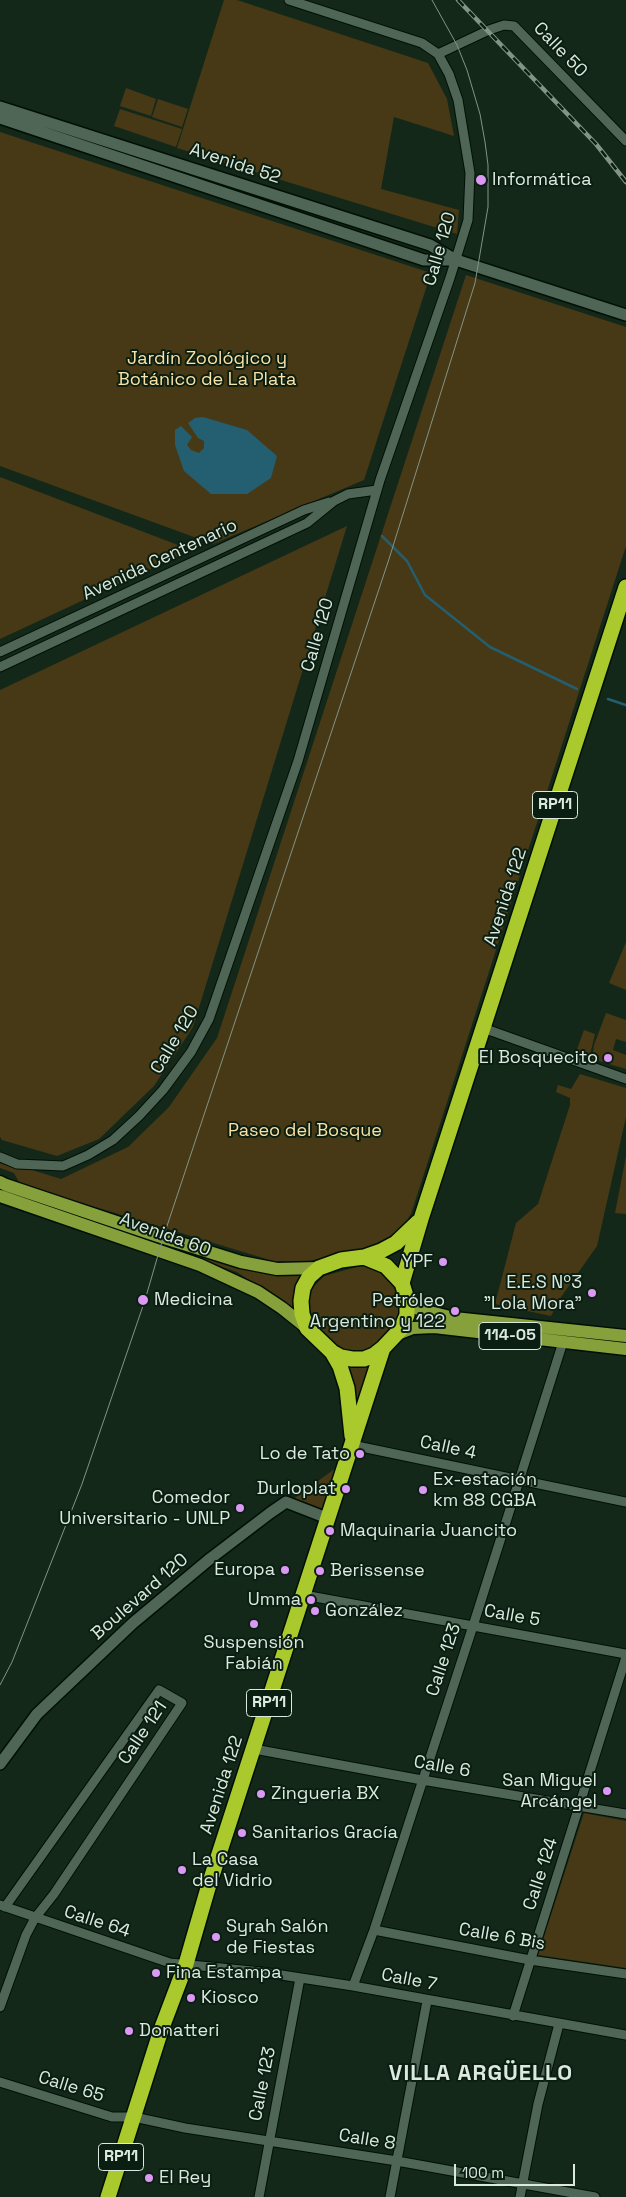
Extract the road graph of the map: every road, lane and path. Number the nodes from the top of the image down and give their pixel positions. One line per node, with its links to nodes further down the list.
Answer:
1 (289, 0): 2 (street)
2 (438, 54): 5 (street, Calle 50); 6 (street, Calle 120)
3 (0, 107): 6 (main road, Avenida 52)
4 (0, 118): 6 (main road, Avenida 52)
5 (626, 141)
6 (456, 260): 7 (main road, Avenida 52); 8 (street, Calle 120)
7 (624, 314)
8 (377, 490): 9 (street, Avenida Centenario); 15 (street, Calle 120)
9 (334, 500): 11 (street, Avenida Centenario); 12 (street)
10 (626, 587): 13 (highway, Avenida 122 / RP11)
11 (0, 652)
12 (0, 668)
13 (483, 1028): 14 (street); 18 (highway, Avenida 122 / RP11)
14 (626, 1079)
15 (0, 1157)
16 (0, 1182): 20 (main road, Avenida 60)
17 (0, 1196): 23 (main road, Avenida 60)
18 (420, 1219): 19 (highway, Avenida 122 / RP11); 21 (highway, Avenida 122 / RP11)
19 (364, 1257): 20 (highway, RP11); 21 (highway, RP11)
20 (319, 1268): 23 (highway)
21 (402, 1283): 22 (highway, RP11)
22 (407, 1299): 24 (highway, RP11); 25 (main road, 114-05)
23 (307, 1328): 29 (highway, RP11)
24 (395, 1335): 26 (main road, 114-05); 27 (highway, RP11)
25 (626, 1336)
26 (563, 1342): 28 (main road, 114-05); 31 (street, Calle 123)
27 (383, 1348): 29 (highway, RP11); 30 (highway, Avenida 122 / RP11)
28 (626, 1349)
29 (332, 1352): 30 (highway, Avenida 122 / RP11)
30 (352, 1444): 31 (street, Calle 4); 33 (highway, Avenida 122 / RP11)
31 (520, 1480): 32 (street, Calle 4); 35 (street, Calle 123)
32 (626, 1502)
33 (328, 1518): 34 (highway, Avenida 122 / RP11); 38 (main road, Boulevard 120)
34 (304, 1595): 35 (street, Calle 5); 37 (highway, Avenida 122 / RP11)
35 (473, 1626): 36 (street, Calle 5); 39 (street, Calle 123)
36 (626, 1655): 40 (street, Calle 124)
37 (254, 1749): 39 (street, Calle 6); 46 (highway, Avenida 122 / RP11)
38 (0, 1764)
39 (422, 1780): 40 (street, Calle 6); 44 (street, Calle 123)
40 (579, 1806): 41 (street, Calle 6); 45 (street, Calle 124)
41 (626, 1814)
42 (2, 1906): 43 (street, Calle 64); 43 (street, Calle 121)
43 (35, 1918): 46 (street, Calle 64); 51 (street, Calle 121)
44 (374, 1930): 45 (street, Calle 6 Bis); 49 (street, Calle 123)
45 (530, 1960): 47 (street, Calle 6 Bis); 52 (street, Calle 124)
46 (186, 1964): 48 (street, Calle 7); 56 (highway, Avenida 122 / RP11)
47 (626, 1974)
48 (300, 1978): 49 (street, Calle 7); 57 (street, Calle 123)
49 (353, 1986): 50 (street, Calle 7)
50 (427, 2001): 52 (street, Calle 7); 58 (street)
51 (0, 2006)
52 (512, 2016): 53 (street, Calle 7)
53 (559, 2024): 54 (street, Calle 7); 59 (street)
54 (626, 2035)
55 (0, 2082): 56 (street, Calle 65)
56 (134, 2117): 57 (street, Calle 8); 60 (highway, Avenida 122 / RP11)
57 (269, 2142): 58 (street, Calle 8); 61 (street, Calle 123)
58 (396, 2161): 59 (street, Calle 8); 62 (street)
59 (522, 2184): 63 (street); 64 (street, Calle 8)
60 (108, 2197)
61 (259, 2197)
62 (390, 2197)
63 (520, 2197)
64 (595, 2197)

